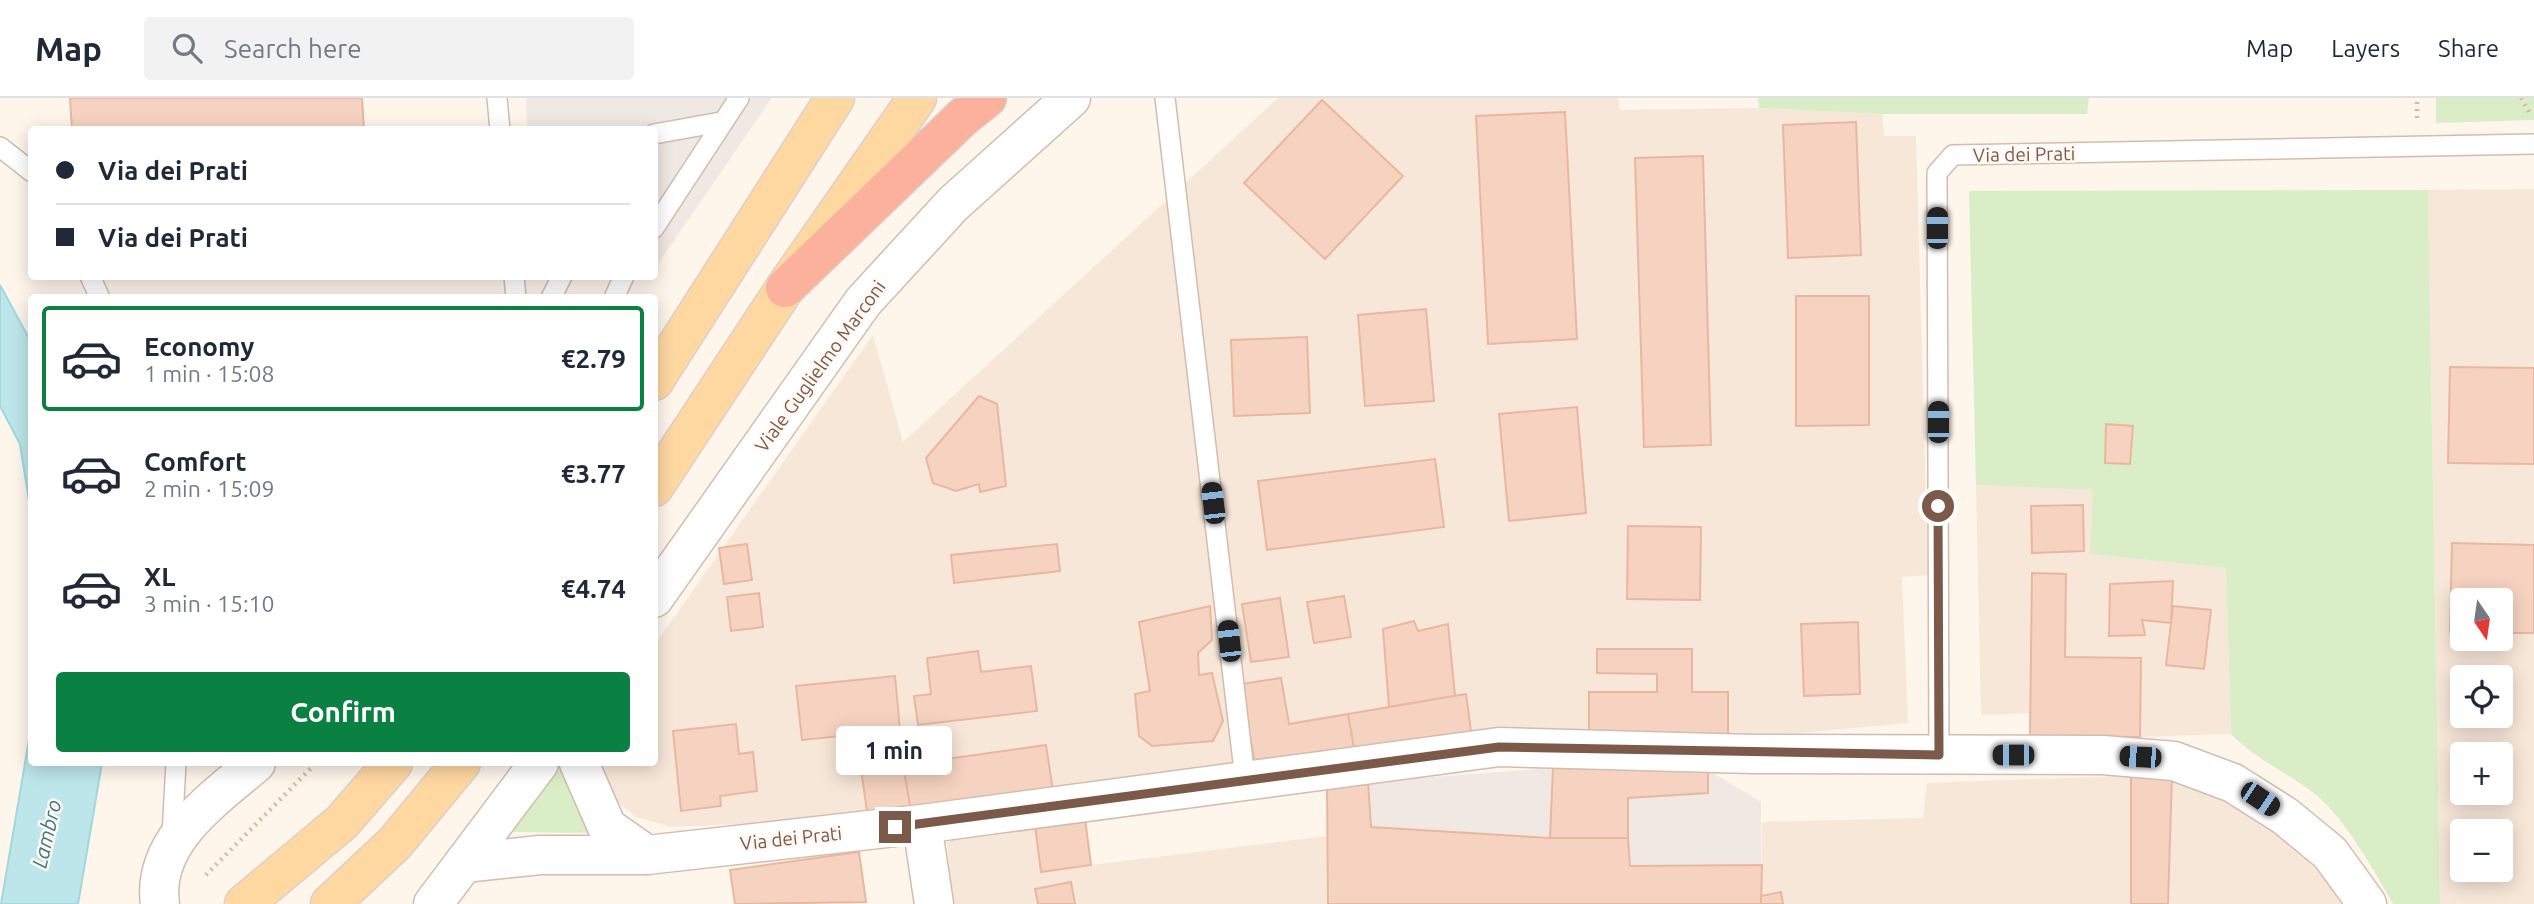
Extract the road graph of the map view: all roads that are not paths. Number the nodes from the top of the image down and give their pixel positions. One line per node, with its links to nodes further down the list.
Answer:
1 (497, 98): 9 (lane)
2 (739, 98): 8 (lane)
3 (835, 98): 16 (main road)
4 (917, 98): 15 (main road)
5 (987, 98): 15 (highway)
6 (1071, 98): 18 (street, Viale Guglielmo Marconi)
7 (1165, 98): 26 (lane)
8 (721, 122): 10 (lane); 14 (lane)
9 (500, 126)
10 (658, 133)
11 (2534, 144): 19 (lane, Via dei Prati)
12 (0, 147): 13 (lane)
13 (28, 169)
14 (658, 222)
15 (785, 288): 17 (main road)
16 (658, 375)
17 (658, 481)
18 (658, 592)
19 (1939, 755): 26 (street, Via dei Prati); 36 (street, Via dei Prati)
20 (176, 766): 28 (lane)
21 (253, 766): 28 (street)
22 (390, 766): 32 (main road)
23 (459, 766): 33 (main road)
24 (537, 766): 30 (street)
25 (580, 766): 29 (street)
26 (1245, 779): 27 (street, Via dei Prati)
27 (922, 824): 29 (street, Via dei Prati); 35 (street)
28 (172, 842): 31 (street)
29 (647, 855): 30 (street, Via dei Prati)
30 (464, 863): 34 (street)
31 (160, 904)
32 (244, 904)
33 (330, 904)
34 (433, 904)
35 (934, 904)
36 (2367, 904)

